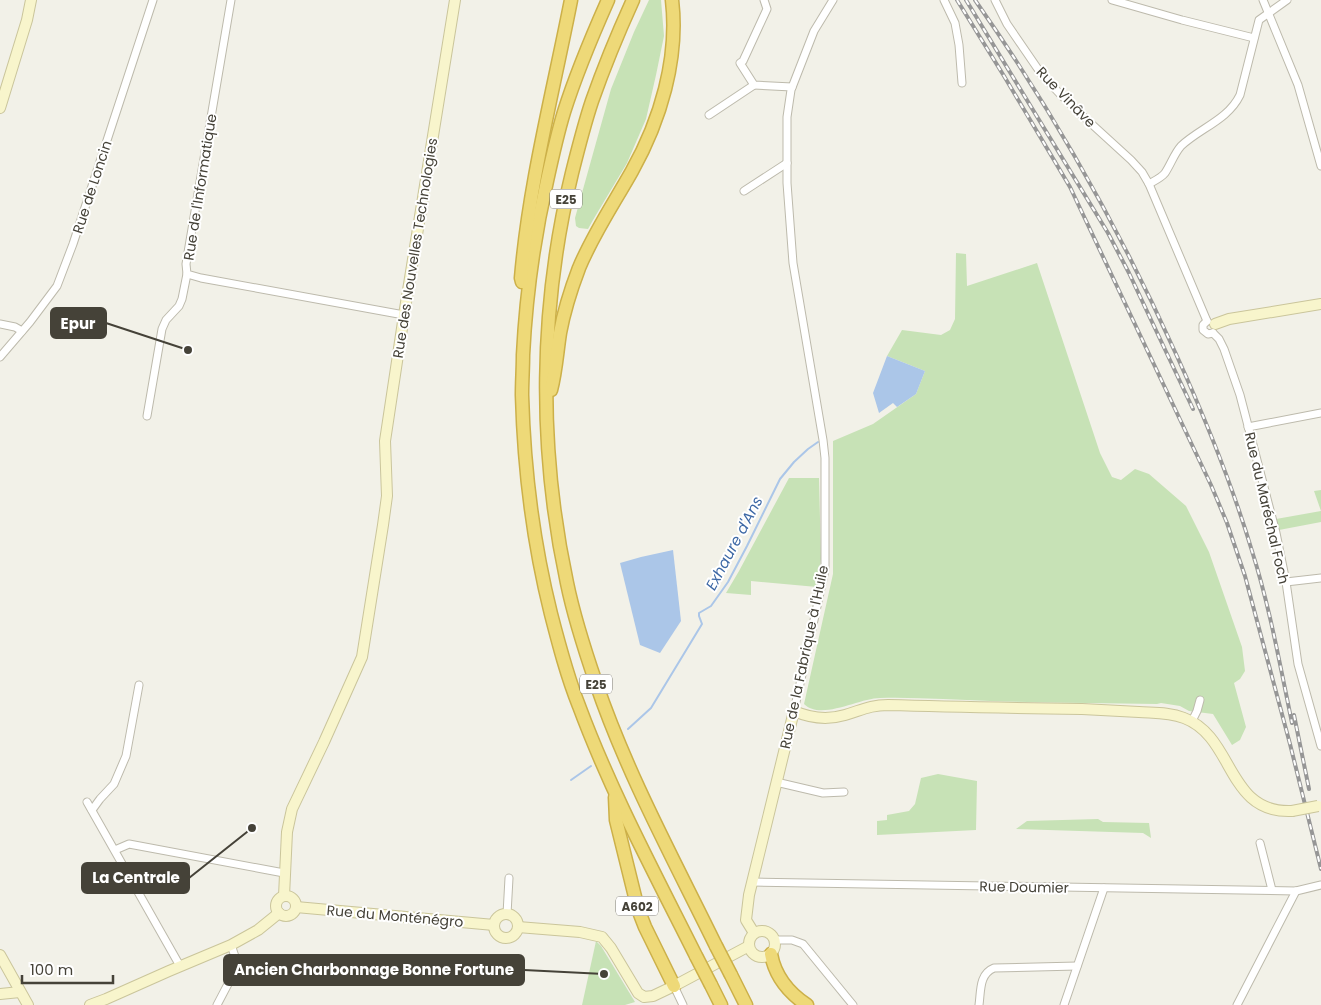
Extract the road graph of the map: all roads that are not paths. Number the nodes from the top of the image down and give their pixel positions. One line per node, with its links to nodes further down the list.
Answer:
1 (31, 0): 21 (street)
2 (153, 0): 33 (street, Rue de Loncin)
3 (231, 0): 27 (street, Rue de l'Informatique)
4 (455, 0): 30 (street, Rue des Nouvelles Technologies)
5 (571, 0): 28 (highway)
6 (608, 0): 28 (highway, E25)
7 (633, 0): 35 (highway, E25)
8 (672, 0): 35 (highway)
9 (764, 0): 19 (street)
10 (833, 0): 20 (street, Rue de la Fabrique à l'Huile)
11 (944, 0): 18 (street)
12 (995, 0): 25 (street, Rue Vinâve)
13 (1112, 0): 17 (street)
14 (1263, 0): 16 (street)
15 (1287, 0): 16 (street)
16 (1268, 13): 17 (street); 24 (street)
17 (1254, 38): 25 (street)
18 (962, 83)
19 (754, 85): 20 (street); 22 (street)
20 (792, 87): 23 (street, Rue de la Fabrique à l'Huile)
21 (0, 108)
22 (708, 115)
23 (787, 164): 26 (street); 43 (street, Rue de la Fabrique à l'Huile)
24 (1321, 166)
25 (1149, 184): 32 (street, Rue Vinâve)
26 (744, 191)
27 (187, 274): 30 (street, Rue de l'Informatique); 37 (street)
28 (527, 298): 47 (highway, E25)
29 (1321, 304): 32 (street)
30 (404, 315): 54 (street, Rue des Nouvelles Technologies)
31 (0, 324): 33 (street)
32 (1212, 326): 38 (street, Rue du Maréchal Foch)
33 (22, 331): 34 (street, Rue de Loncin)
34 (0, 357)
35 (546, 409): 83 (highway, E25, bridge)
36 (1321, 413): 38 (street)
37 (147, 416)
38 (1248, 427): 40 (street, Rue du Maréchal Foch)
39 (1321, 578): 40 (street)
40 (1286, 582): 45 (street, Rue du Maréchal Foch)
41 (139, 685): 51 (street)
42 (1200, 700): 44 (street)
43 (794, 711): 44 (street); 46 (street, Rue de la Fabrique à l'Huile)
44 (1192, 722): 50 (street, bridge)
45 (1321, 746)
46 (776, 782): 48 (street); 56 (street, Rue de la Fabrique à l'Huile)
47 (614, 789): 75 (highway, A602); 82 (highway, E25, bridge)
48 (844, 792)
49 (87, 802): 51 (street)
50 (1319, 805)
51 (92, 810): 53 (street)
52 (1260, 843): 59 (street)
53 (115, 850): 54 (street); 73 (street)
54 (284, 873): 61 (street, Rue des Nouvelles Technologies)
55 (509, 878): 64 (street)
56 (752, 882): 58 (street, Rue Doumier); 67 (street, Rue de la Fabrique à l'Huile)
57 (1321, 885): 60 (street, Rue Doumier)
58 (1104, 888): 59 (street, Rue Doumier); 74 (street)
59 (1272, 890): 60 (street, Rue Doumier)
60 (1296, 891): 89 (street)
61 (284, 896): 62 (street); 63 (street)
62 (296, 907): 63 (street); 65 (street, Rue du Monténégro)
63 (278, 913): 69 (street)
64 (507, 914): 65 (street); 66 (street)
65 (494, 925): 66 (street, Rue du Monténégro)
66 (518, 927): 75 (street, Rue du Monténégro)
67 (754, 934): 68 (street); 70 (street)
68 (775, 940): 72 (street); 86 (street)
69 (231, 945): 73 (street); 80 (street)
70 (749, 946): 72 (street); 75 (street)
71 (0, 955): 76 (street)
72 (766, 956): 84 (highway); 85 (highway)
73 (180, 966): 79 (street)
74 (1077, 966): 87 (street); 88 (street)
75 (674, 986): 81 (street)
76 (20, 992): 77 (street); 78 (street)
77 (0, 994)
78 (28, 1005)
79 (90, 1005)
80 (217, 1005)
81 (683, 1005)
82 (721, 1005)
83 (746, 1005)
84 (792, 1005)
85 (807, 1005)
86 (853, 1005)
87 (979, 1005)
88 (1064, 1005)
89 (1237, 1005)

